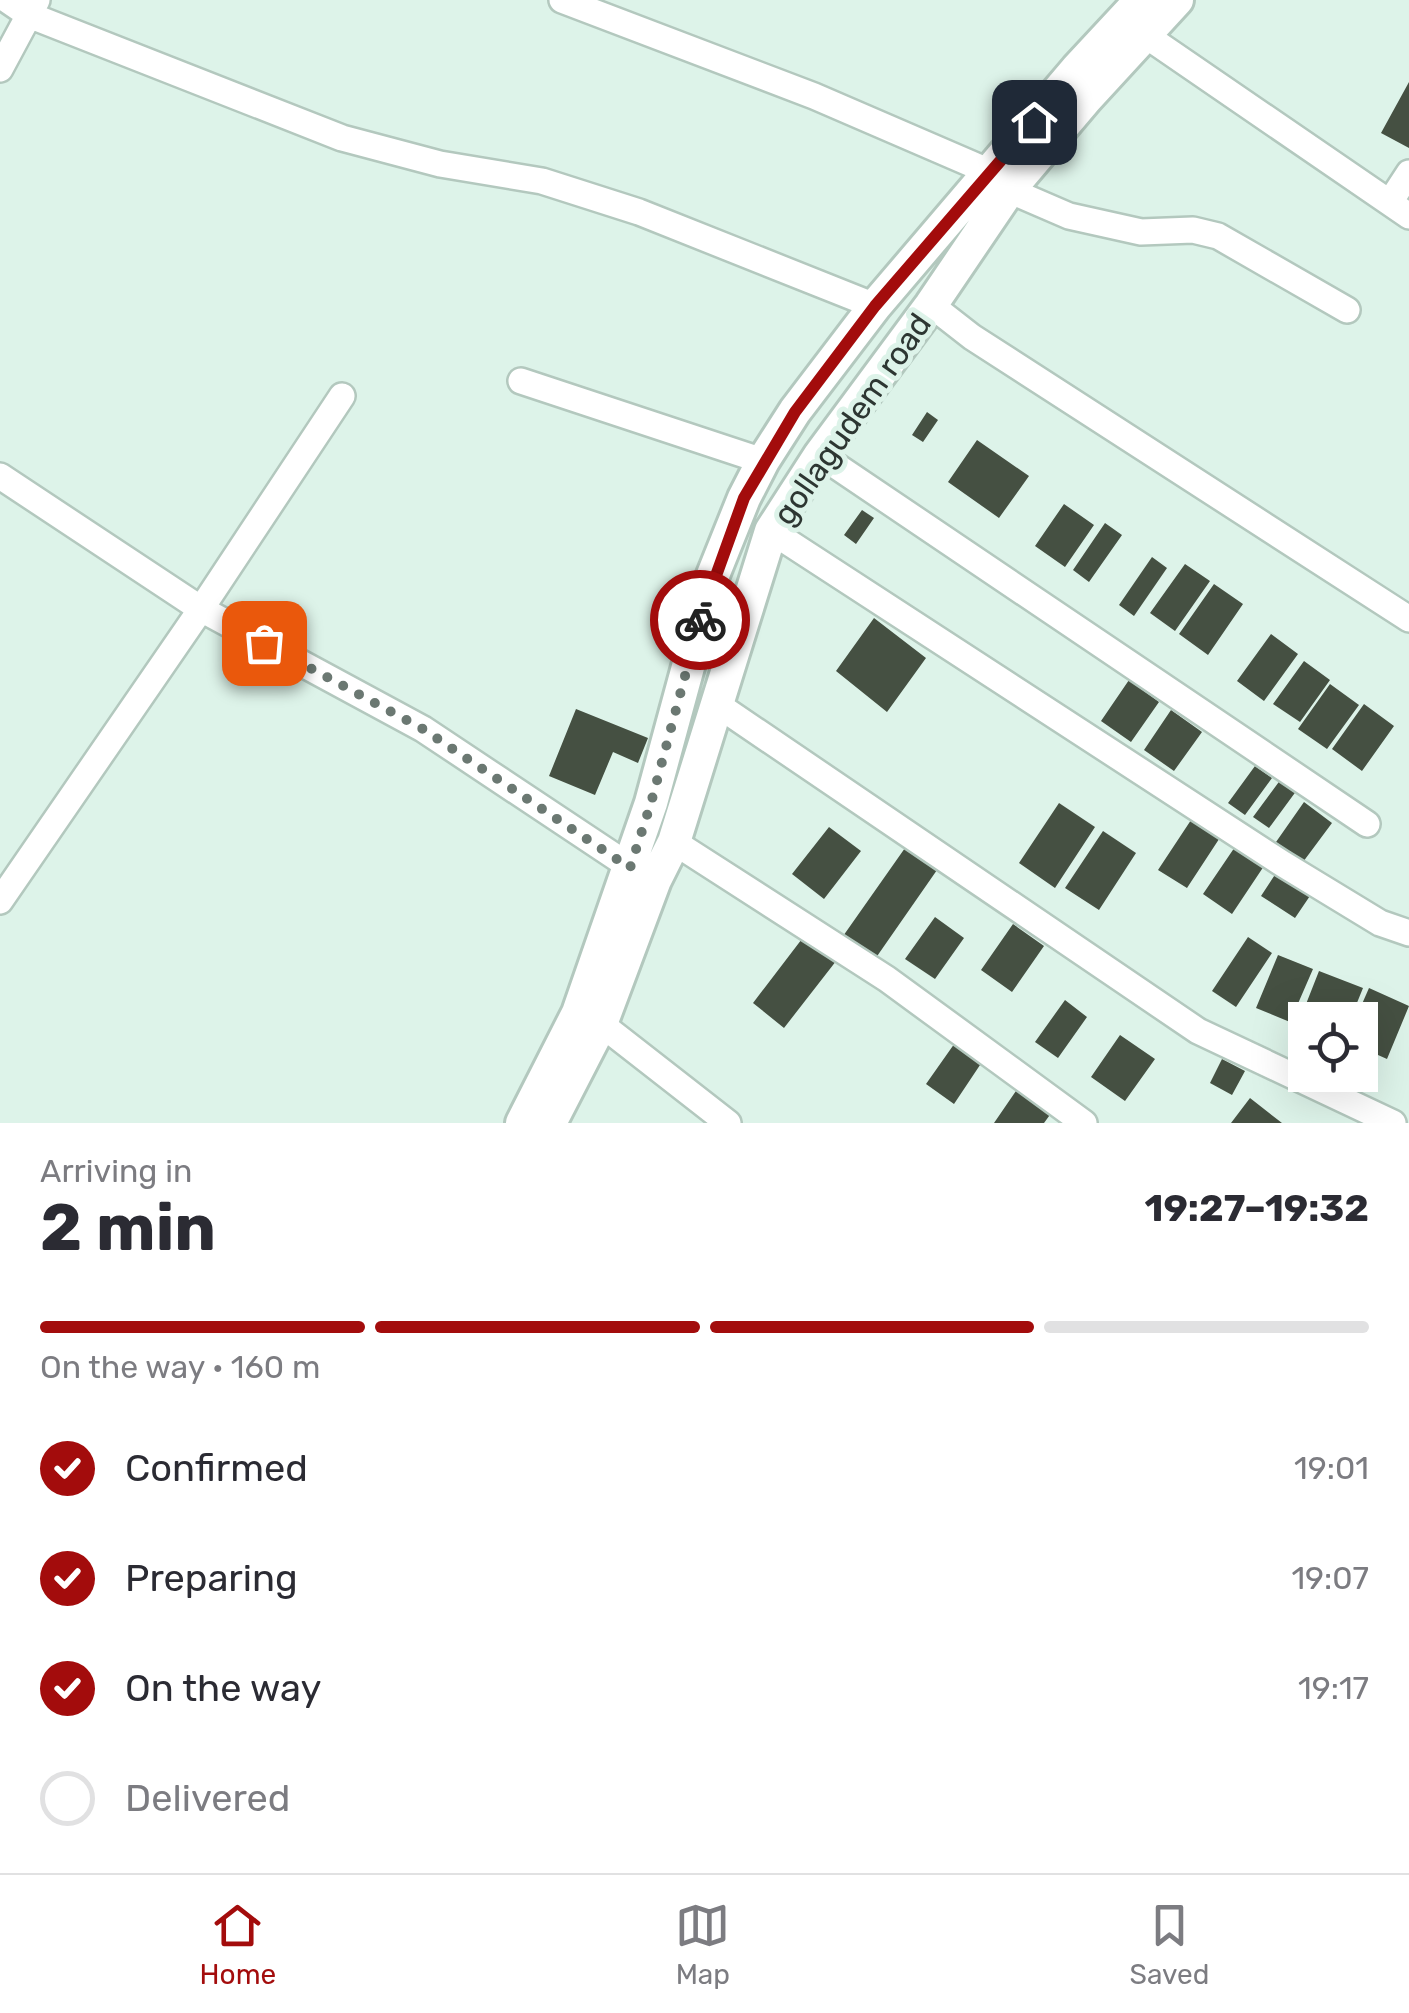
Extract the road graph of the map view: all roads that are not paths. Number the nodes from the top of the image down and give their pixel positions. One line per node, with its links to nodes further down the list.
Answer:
1 (8, 0): 5 (street)
2 (562, 0): 9 (street)
3 (1141, 0): 9 (street, gollagudem road)
4 (1177, 0): 6 (street, gollagudem road)
5 (33, 7): 7 (street); 11 (street)
6 (1144, 35): 9 (street, gollagudem road); 10 (street)
7 (0, 69)
8 (1409, 173): 10 (street)
9 (1000, 181): 11 (street, gollagudem road); 12 (street, gollagudem road); 13 (street)
10 (1399, 209)
11 (875, 306): 17 (street, gollagudem road)
12 (931, 306): 16 (street, gollagudem road); 21 (street)
13 (1347, 310)
14 (521, 381): 17 (street)
15 (342, 396): 20 (street)
16 (820, 455): 19 (street, gollagudem road); 23 (street)
17 (763, 461): 25 (street, gollagudem road)
18 (0, 476): 20 (street)
19 (771, 531): 22 (street, gollagudem road); 27 (street)
20 (201, 609): 25 (street); 26 (street)
21 (1409, 619)
22 (715, 703): 24 (street, gollagudem road); 33 (street)
23 (1367, 824)
24 (674, 842): 25 (street, gollagudem road); 32 (street)
25 (642, 874): 28 (street, gollagudem road); 29 (street, gollagudem road)
26 (0, 900)
27 (1409, 933)
28 (601, 1024): 30 (street, gollagudem road); 31 (street)
29 (522, 1123)
30 (550, 1123)
31 (728, 1123)
32 (1084, 1123)
33 (1393, 1123)

